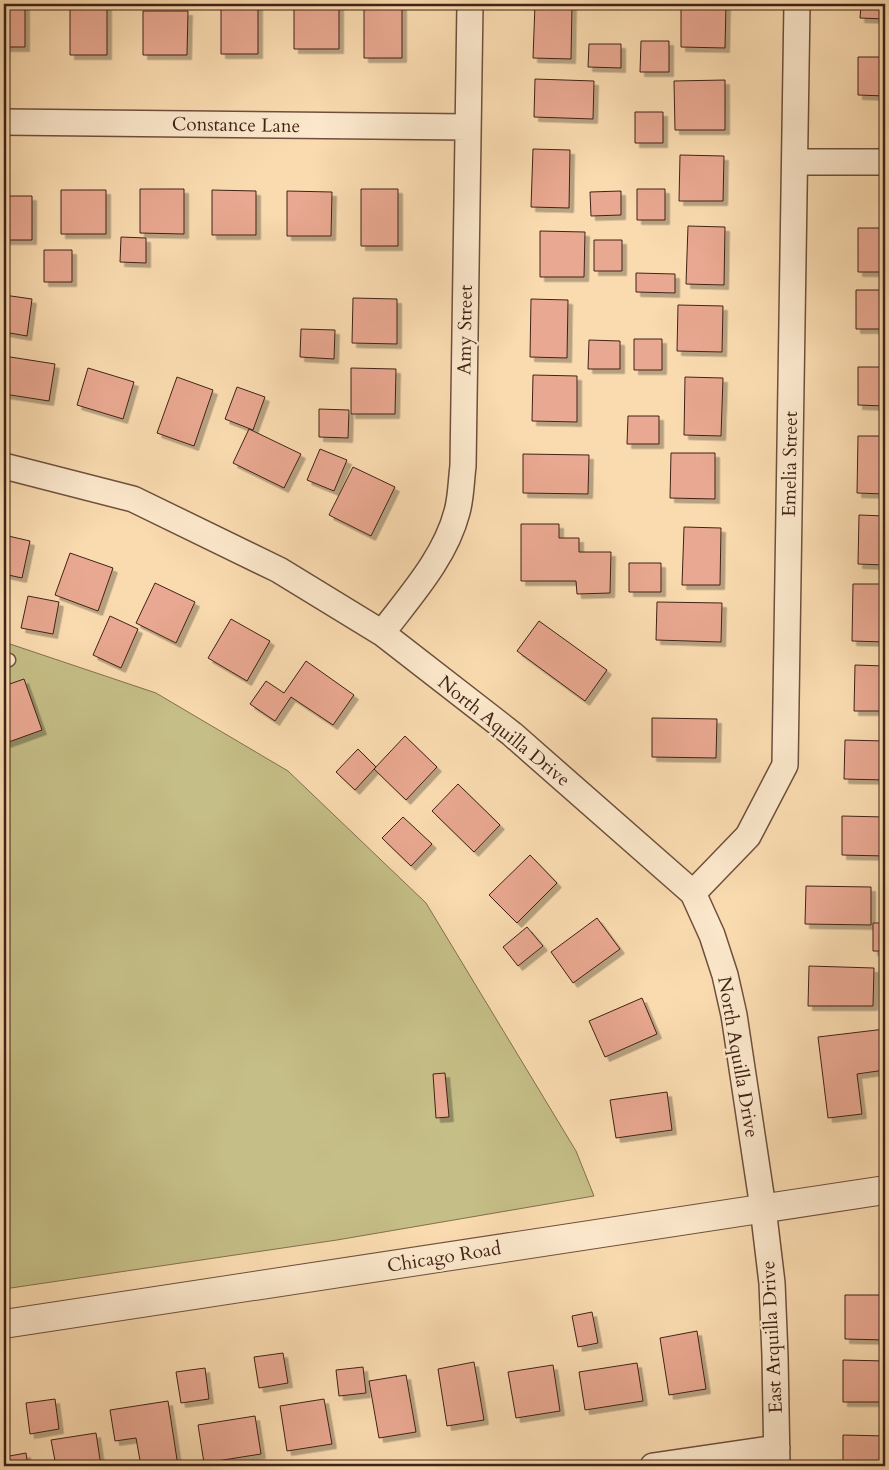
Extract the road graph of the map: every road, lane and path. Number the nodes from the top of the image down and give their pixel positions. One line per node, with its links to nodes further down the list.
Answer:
1 (470, 4): 4 (street, Amy Street)
2 (797, 4): 5 (street, Emelia Street)
3 (4, 122): 4 (street, Constance Lane)
4 (468, 127): 8 (street, Amy Street)
5 (795, 162): 6 (street); 9 (street, Emelia Street)
6 (885, 162)
7 (4, 466): 8 (street, North Aquilla Drive)
8 (382, 633): 9 (street, North Aquilla Drive)
9 (693, 893): 11 (street, North Aquilla Drive)
10 (885, 1190): 11 (street, Chicago Road)
11 (763, 1208): 12 (street, Chicago Road); 13 (street, East Arquilla Drive)
12 (4, 1324)
13 (777, 1457): 14 (street)
14 (653, 1466)

